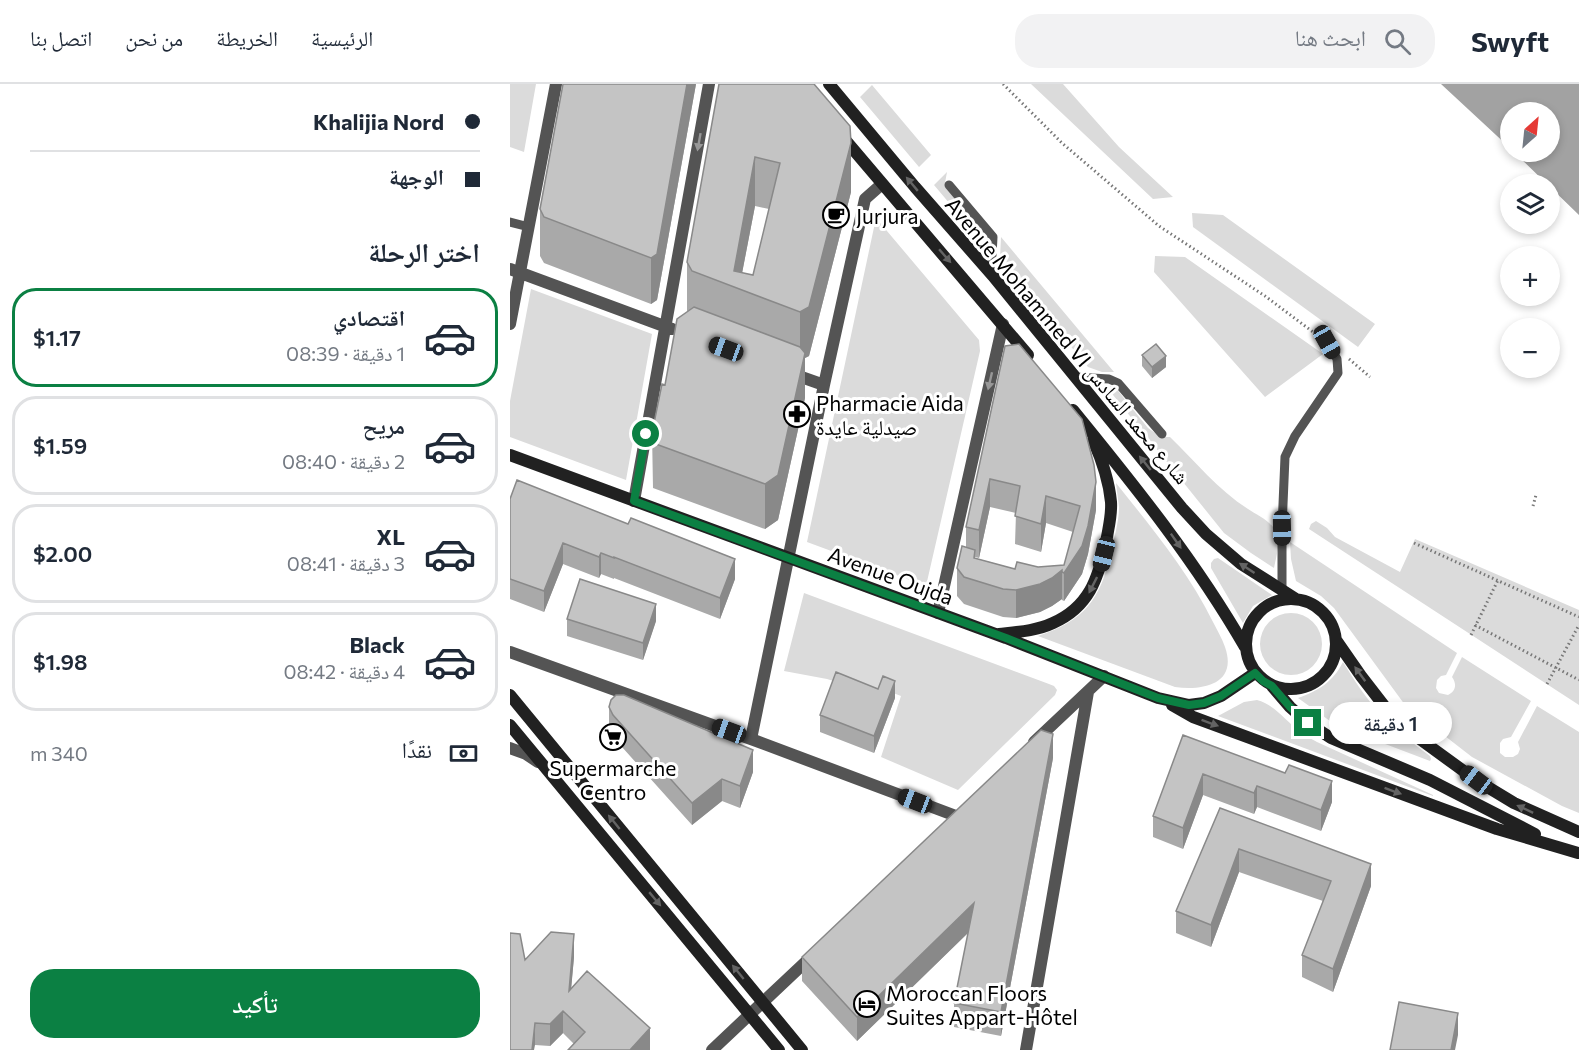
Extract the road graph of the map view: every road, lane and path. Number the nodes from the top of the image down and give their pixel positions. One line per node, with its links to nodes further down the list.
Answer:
1 (556, 84): 9 (street)
2 (710, 84): 14 (street, one-way to 14)
3 (830, 84): 11 (main road, Avenue Mohammed VI شارع محمد السادس, one-way to 3)
4 (1003, 84): 16 (path)
5 (832, 124): 6 (main road, Avenue Mohammed VI شارع محمد السادس)
6 (882, 184): 13 (main road, Avenue Mohammed VI شارع محمد السادس, one-way to 13); 22 (street)
7 (949, 185): 11 (lane)
8 (510, 222): 9 (lane)
9 (529, 227): 10 (street)
10 (515, 270): 12 (street); 14 (street)
11 (991, 274): 20 (main road, Avenue Mohammed VI شارع محمد السادس)
12 (510, 324)
13 (1003, 324): 18 (main road, Avenue Mohammed VI شارع محمد السادس); 35 (street, one-way to 35)
14 (666, 327): 15 (street); 28 (street)
15 (686, 334)
16 (1327, 342): 33 (lane)
17 (1348, 358): 21 (path)
18 (1038, 367)
19 (784, 370): 22 (street)
20 (1075, 377): 25 (lane); 33 (main road, Avenue Mohammed VI شارع محمد السادس, one-way to 20)
21 (1370, 377)
22 (824, 386): 31 (street)
23 (1067, 402): 24 (main road, Avenue Mohammed VI شارع محمد السادس)
24 (1088, 428): 39 (main road, one-way to 39); 42 (main road, Avenue Mohammed VI شارع محمد السادس, one-way to 42)
25 (1162, 434)
26 (510, 455): 28 (main road, Avenue Oujda)
27 (1536, 495): 29 (path)
28 (634, 501): 31 (main road, Avenue Oujda)
29 (1533, 506)
30 (1414, 543): 32 (path)
31 (788, 558): 35 (main road, Avenue Oujda); 54 (street)
32 (1498, 580): 36 (path); 37 (path)
33 (1282, 590): 34 (main road, Avenue Mohammed VI شارع محمد السادس)
34 (1296, 599): 41 (main road); 42 (main road)
35 (938, 613): 39 (main road, Avenue Oujda)
36 (1579, 617)
37 (1475, 625): 40 (path); 44 (path)
38 (1579, 625): 44 (path)
39 (995, 634): 46 (main road, Avenue Oujda)
40 (1471, 635)
41 (1336, 640): 49 (main road); 59 (main road, one-way to 41)
42 (1245, 647): 45 (main road)
43 (510, 652): 54 (street)
44 (1555, 668): 47 (path); 48 (path)
45 (1255, 673): 49 (main road); 52 (main road, Avenue Oujda)
46 (1104, 676): 50 (street); 52 (main road, Avenue Oujda)
47 (1579, 680)
48 (1547, 684)
49 (1272, 686): 60 (main road)
50 (1088, 692): 56 (street); 67 (street)
51 (510, 694): 62 (main road, one-way to 51)
52 (1158, 698): 60 (main road, one-way to 60)
53 (510, 725): 57 (main road)
54 (751, 739): 58 (street)
55 (510, 748): 57 (street)
56 (1022, 754)
57 (545, 766): 63 (main road, one-way to 63)
58 (956, 816)
59 (1579, 832)
60 (1579, 853)
61 (820, 948): 62 (street)
62 (763, 1003): 63 (street); 66 (main road)
63 (750, 1015): 64 (street); 65 (main road)
64 (712, 1050)
65 (779, 1050)
66 (802, 1050)
67 (1026, 1050)

